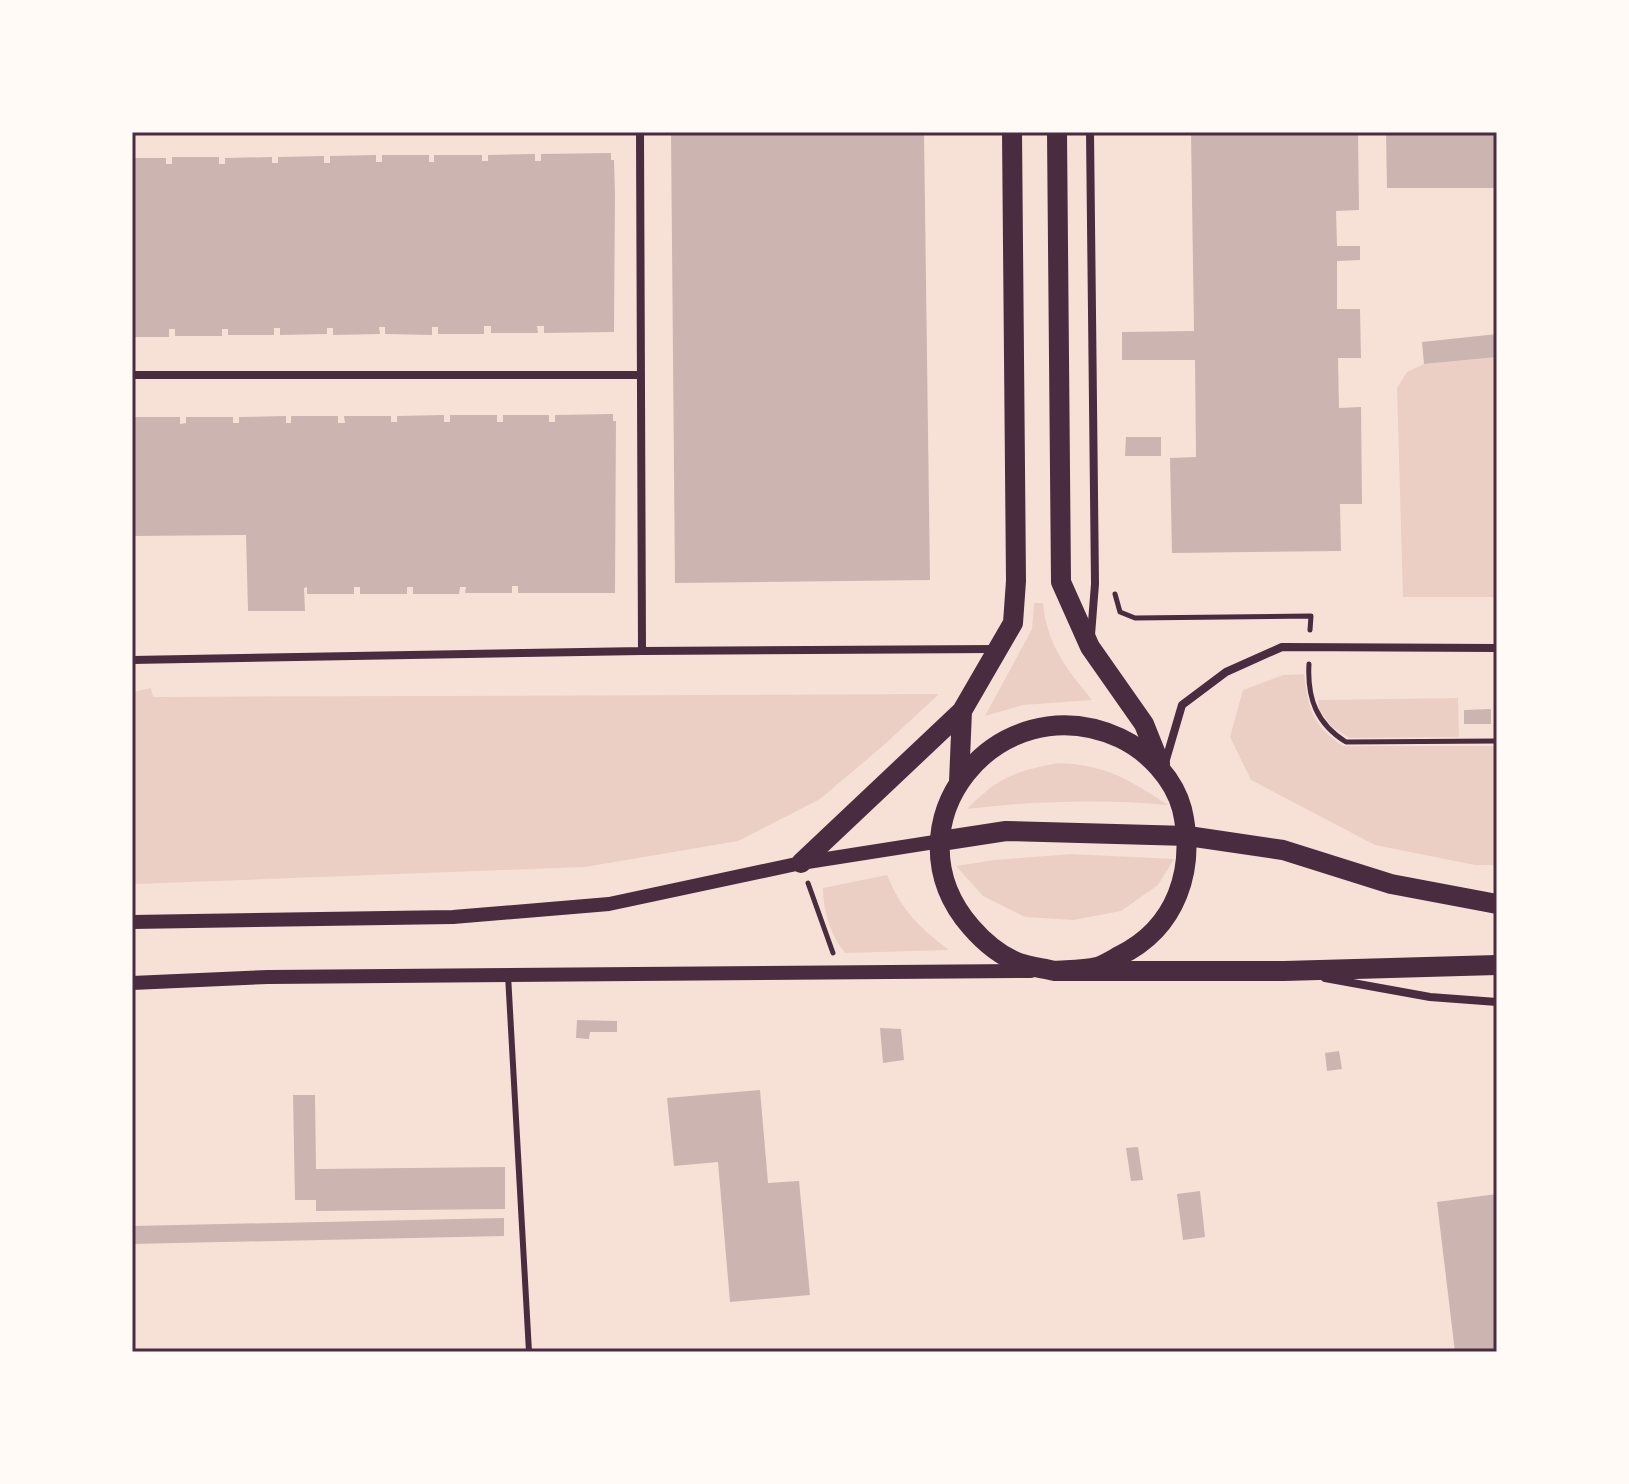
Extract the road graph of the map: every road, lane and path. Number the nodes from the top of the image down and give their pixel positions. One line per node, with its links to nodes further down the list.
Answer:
1 (640, 132): 6 (street)
2 (1012, 132): 11 (main road)
3 (1057, 132): 8 (main road)
4 (1090, 132): 7 (street)
5 (132, 375): 6 (street)
6 (641, 375): 12 (street)
7 (1095, 584): 8 (street); 9 (path)
8 (1090, 647): 16 (main road)
9 (1309, 647): 10 (street); 15 (path); 16 (street)
10 (1497, 648)
11 (996, 649): 12 (street); 14 (main road)
12 (642, 651): 13 (street)
13 (132, 660)
14 (962, 711): 17 (main road); 20 (main road)
15 (1497, 741)
16 (1163, 771): 17 (main road); 18 (main road)
17 (959, 782): 19 (main road)
18 (1188, 836): 19 (main road); 21 (main road); 24 (main road)
19 (941, 841): 20 (street); 24 (main road)
20 (801, 863): 22 (street); 26 (path)
21 (1497, 904)
22 (132, 922)
23 (1497, 965): 25 (main road)
24 (1055, 971): 25 (main road); 26 (street)
25 (1284, 971): 29 (street)
26 (840, 974): 27 (street)
27 (508, 975): 28 (street); 30 (lane)
28 (132, 983)
29 (1497, 1002)
30 (529, 1352)

